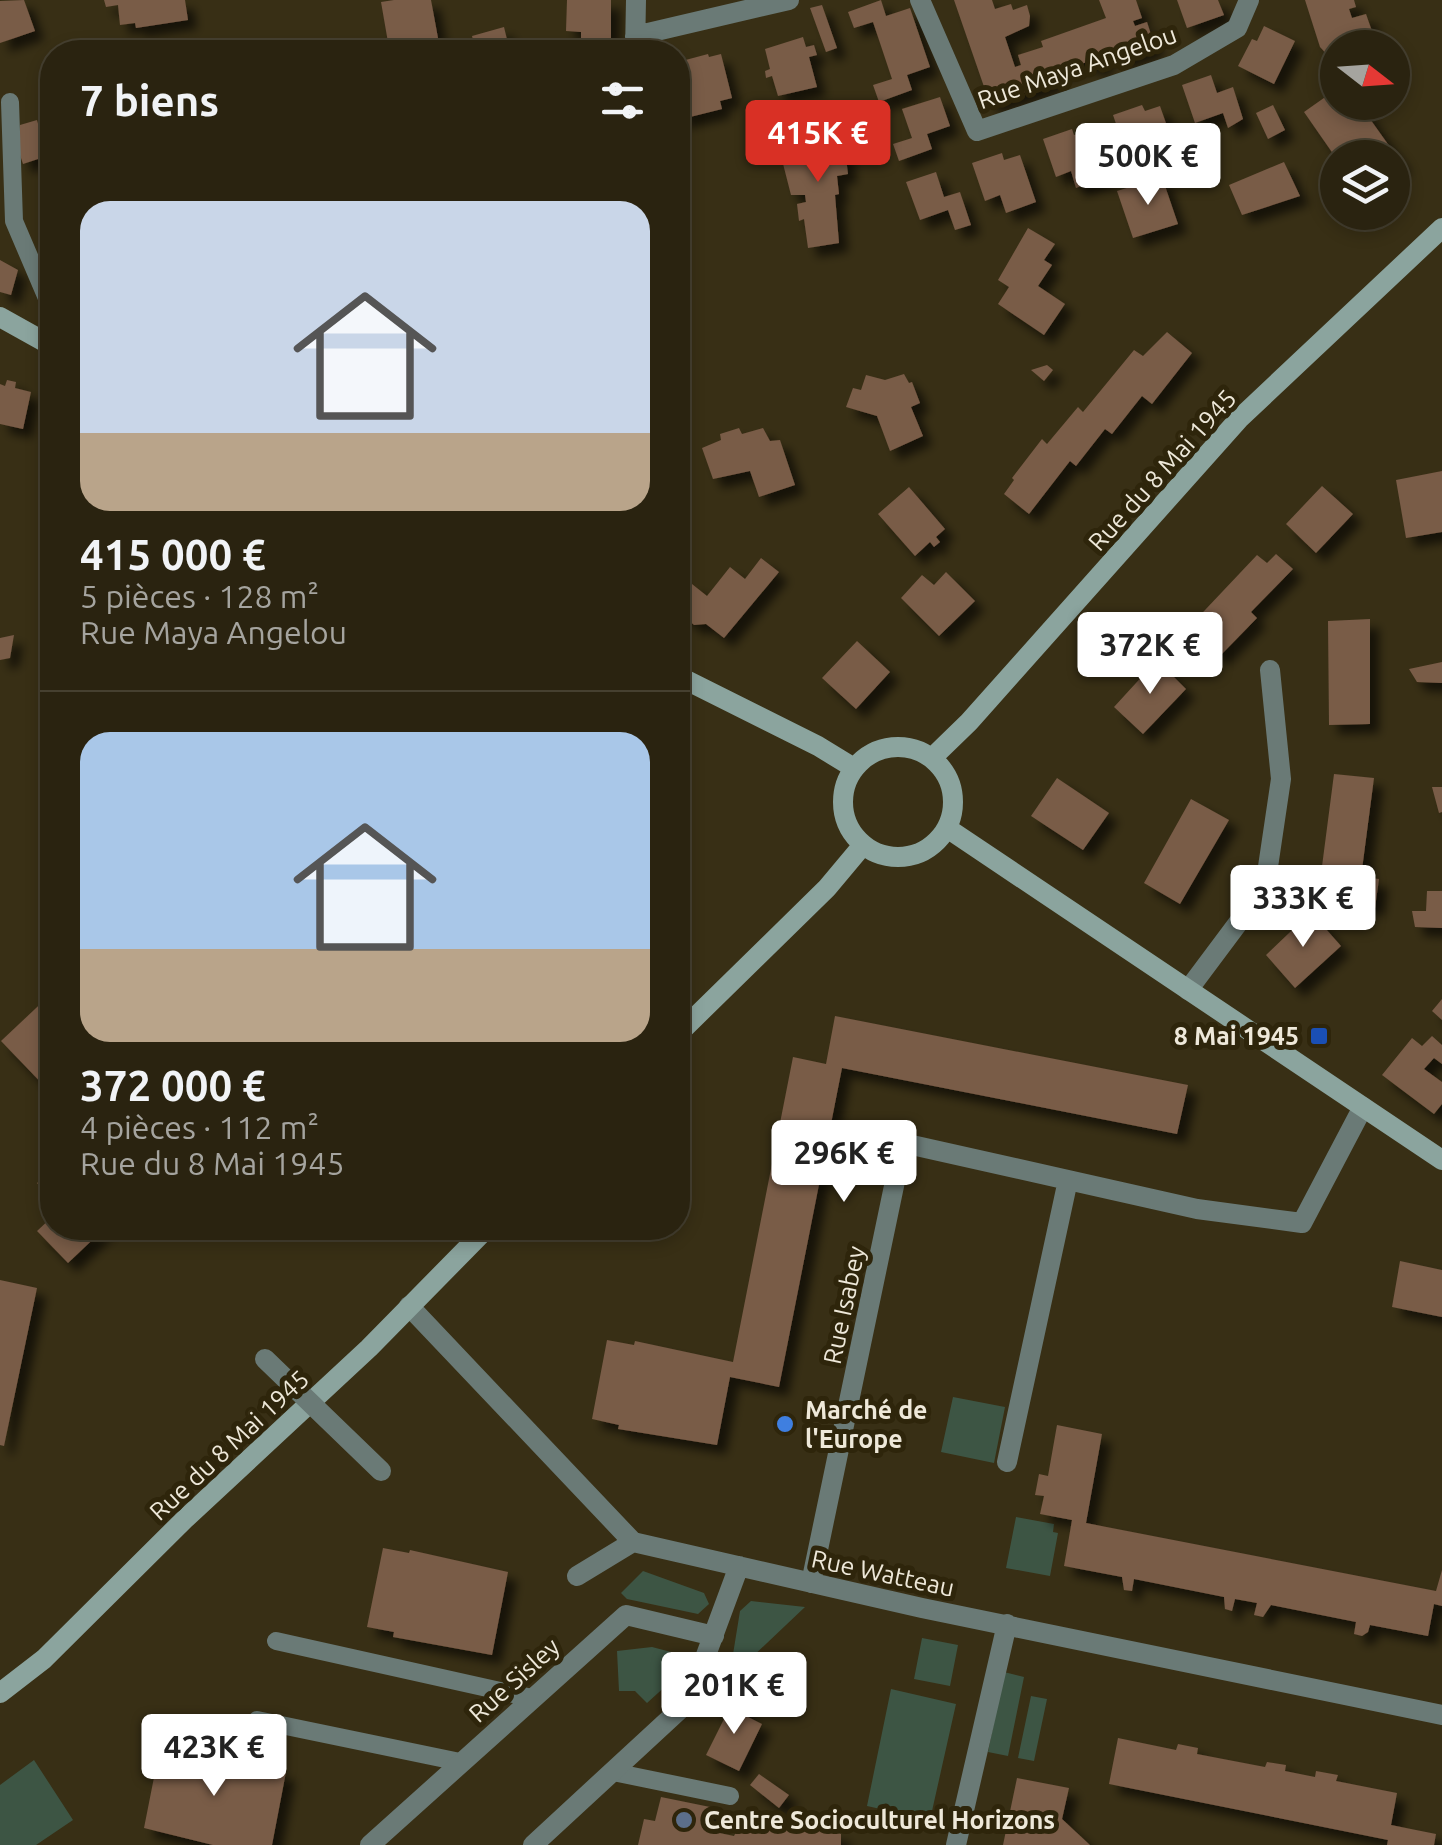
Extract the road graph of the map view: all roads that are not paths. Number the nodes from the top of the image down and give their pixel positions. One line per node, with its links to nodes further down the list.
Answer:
1 (636, 0): 5 (street)
2 (789, 0): 6 (street)
3 (920, 0): 4 (street, Rue Maya Angelou)
4 (1248, 0)
5 (635, 40)
6 (649, 40)
7 (10, 102): 9 (lane)
8 (1442, 228): 14 (street, Rue du 8 Mai 1945)
9 (40, 282)
10 (0, 318): 11 (street)
11 (40, 340)
12 (1270, 670): 18 (street)
13 (690, 682): 15 (street)
14 (932, 758): 15 (street); 16 (street)
15 (854, 768): 17 (street)
16 (947, 828): 17 (street); 18 (street)
17 (863, 844): 19 (street)
18 (1188, 990): 20 (street)
19 (690, 1022)
20 (1363, 1107): 21 (street); 22 (street, Rue Isabey)
21 (1442, 1160)
22 (1068, 1180): 26 (street); 31 (street, Rue Isabey)
23 (474, 1240): 24 (street, Rue du 8 Mai 1945)
24 (409, 1306): 28 (street); 35 (street, Rue du 8 Mai 1945)
25 (265, 1359): 27 (street, bridge)
26 (1007, 1462)
27 (380, 1472)
28 (633, 1542): 29 (street, Rue Watteau); 30 (street)
29 (739, 1566): 31 (street, Rue Watteau); 33 (street)
30 (578, 1576)
31 (811, 1583): 32 (street, Rue Watteau)
32 (1007, 1624): 37 (street, Rue Watteau); 44 (street)
33 (714, 1636): 36 (street, Rue Sisley); 40 (street)
34 (276, 1641): 36 (lane)
35 (0, 1693)
36 (532, 1698): 39 (street, Rue Sisley)
37 (1442, 1715)
38 (257, 1720): 39 (lane)
39 (460, 1762): 42 (street, Rue Sisley)
40 (613, 1772): 41 (lane); 43 (street)
41 (730, 1796)
42 (370, 1845)
43 (534, 1845)
44 (956, 1845)

